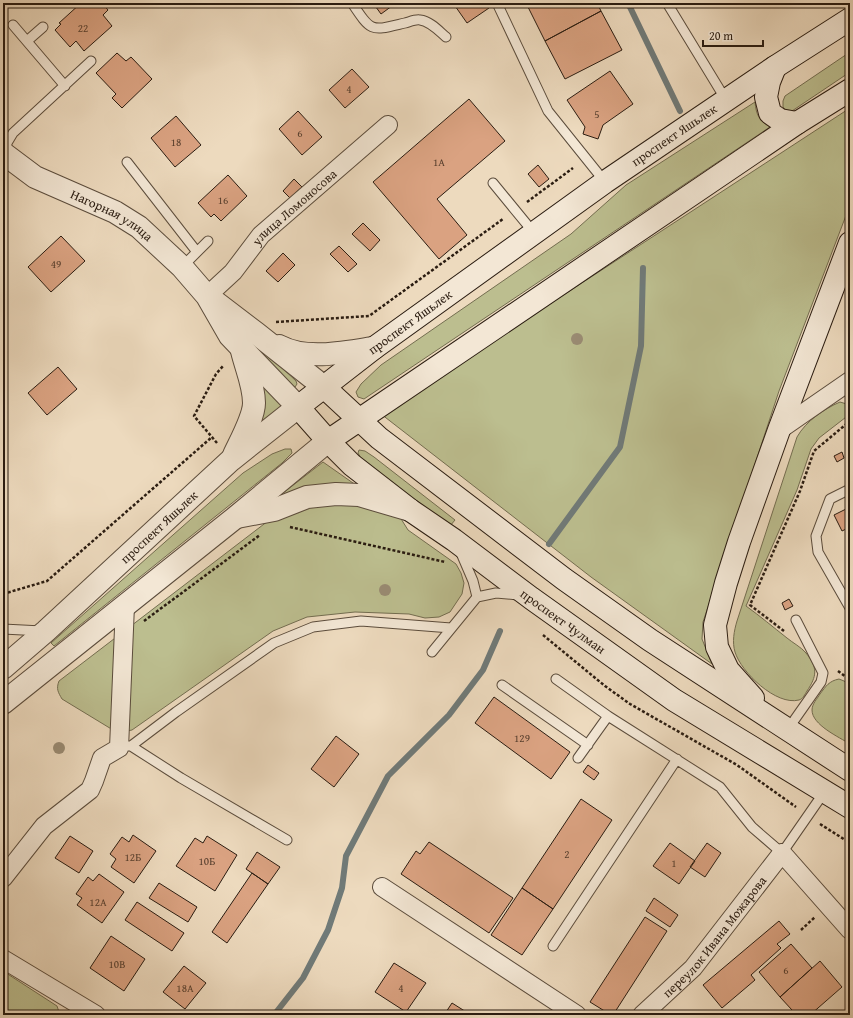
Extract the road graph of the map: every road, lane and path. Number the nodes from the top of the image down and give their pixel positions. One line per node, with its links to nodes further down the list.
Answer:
1 (352, 3): 7 (lane)
2 (497, 3): 19 (lane)
3 (667, 3): 13 (lane)
4 (850, 19): 10 (main road, проспект Яшьлек)
5 (13, 25): 8 (lane)
6 (43, 27): 8 (lane)
7 (446, 37)
8 (27, 41): 11 (lane)
9 (91, 61): 11 (lane)
10 (775, 67): 13 (main road, проспект Яшьлек); 14 (main road)
11 (65, 86): 16 (lane)
12 (850, 90): 14 (main road)
13 (726, 100): 19 (main road, проспект Яшьлек)
14 (797, 123): 33 (main road)
15 (388, 125): 26 (street, улица Ломоносова)
16 (4, 155): 25 (main road, Нагорная улица)
17 (127, 162): 25 (lane)
18 (573, 168): 21 (path)
19 (605, 182): 22 (main road, проспект Яшьлек)
20 (493, 183): 21 (lane)
21 (515, 210): 22 (lane); 27 (path)
22 (534, 234): 28 (main road, проспект Яшьлек)
23 (208, 241): 25 (lane)
24 (850, 243): 35 (main road)
25 (189, 259): 26 (main road, Нагорная улица)
26 (207, 296): 27 (main road); 29 (main road, проспект Чулман)
27 (265, 328): 28 (main road); 31 (main road)
28 (374, 348): 31 (main road, проспект Яшьлек)
29 (234, 355): 32 (main road, проспект Чулман); 36 (path); 38 (main road)
30 (850, 381): 35 (street)
31 (324, 387): 32 (main road, проспект Яшьлек); 33 (main road)
32 (298, 407): 37 (main road, проспект Чулман); 38 (main road, проспект Яшьлек)
33 (359, 420): 37 (main road); 65 (main road)
34 (850, 421): 55 (path)
35 (779, 430): 65 (main road)
36 (212, 438): 38 (path); 46 (path)
37 (328, 441): 40 (main road, проспект Чулман); 41 (main road)
38 (226, 453): 54 (main road, проспект Яшьлек)
39 (850, 489): 50 (lane)
40 (410, 510): 41 (main road); 44 (main road, проспект Чулман)
41 (236, 517): 49 (main road)
42 (288, 527): 45 (path)
43 (263, 533): 56 (path)
44 (454, 540): 47 (lane); 48 (main road, проспект Чулман)
45 (451, 564)
46 (3, 594)
47 (477, 597): 48 (lane); 52 (lane)
48 (531, 598): 71 (main road, проспект Чулман)
49 (125, 605): 56 (street); 63 (main road)
50 (850, 608)
51 (796, 620): 65 (lane)
52 (451, 628): 57 (lane); 67 (lane)
53 (3, 629): 54 (lane)
54 (46, 631): 58 (main road, проспект Яшьлек)
55 (786, 633)
56 (124, 636): 67 (street)
57 (432, 652)
58 (3, 668)
59 (837, 671): 61 (path)
60 (556, 679): 64 (lane)
61 (850, 680)
62 (502, 685): 66 (lane)
63 (3, 703)
64 (608, 716): 66 (lane); 69 (lane)
65 (779, 724): 70 (main road)
66 (588, 745): 68 (lane)
67 (125, 747): 73 (lane); 75 (street)
68 (578, 758)
69 (677, 759): 74 (lane); 78 (lane)
70 (850, 770)
71 (825, 791): 72 (main road, проспект Чулман); 74 (lane)
72 (850, 807)
73 (287, 840)
74 (782, 853): 77 (street); 82 (street, переулок Ивана Можарова)
75 (3, 878)
76 (382, 886): 81 (street)
77 (850, 930)
78 (553, 946)
79 (3, 960): 80 (street)
80 (96, 1015)
81 (577, 1015)
82 (642, 1015)

